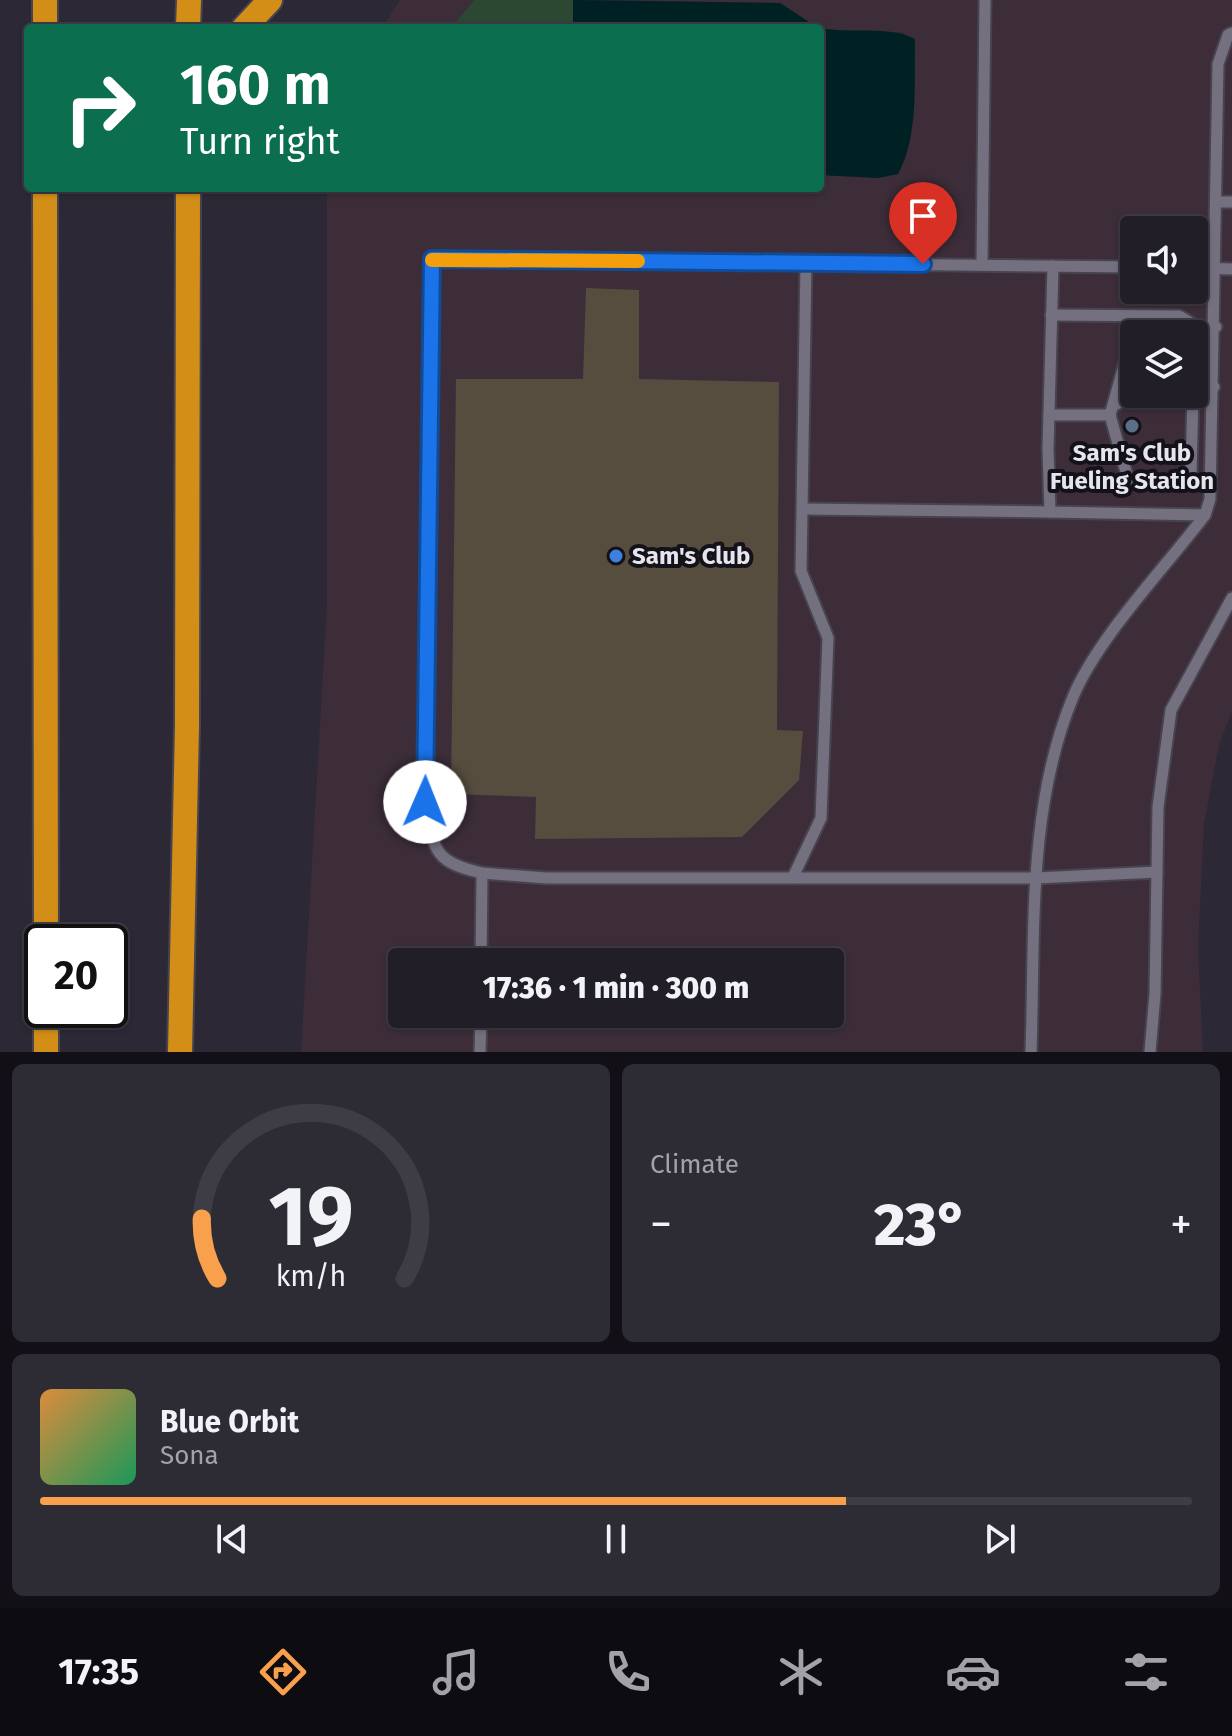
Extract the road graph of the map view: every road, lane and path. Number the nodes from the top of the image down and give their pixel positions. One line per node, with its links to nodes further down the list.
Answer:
1 (45, 0): 5 (highway)
2 (189, 0): 6 (highway)
3 (270, 0): 7 (highway)
4 (985, 0): 16 (lane)
5 (45, 24)
6 (188, 24)
7 (248, 24)
8 (1232, 33): 9 (lane)
9 (1218, 127): 10 (lane); 13 (lane)
10 (1232, 127)
11 (45, 192): 44 (highway)
12 (188, 192): 49 (highway)
13 (1217, 202): 14 (lane); 20 (lane)
14 (1232, 202)
15 (806, 263): 16 (lane); 36 (lane); 41 (lane)
16 (982, 264): 17 (lane)
17 (1053, 266): 18 (lane); 22 (lane)
18 (1120, 267)
19 (1208, 268): 20 (lane)
20 (1215, 268): 21 (lane); 25 (lane)
21 (1232, 269)
22 (1051, 315): 23 (lane); 31 (lane)
23 (1186, 320)
24 (1208, 327): 25 (lane)
25 (1216, 327): 28 (lane)
26 (1120, 380): 32 (lane)
27 (1208, 387): 28 (lane)
28 (1214, 387): 35 (lane)
29 (1120, 399): 32 (lane)
30 (1191, 408): 34 (lane)
31 (1049, 415): 32 (lane); 37 (lane)
32 (1110, 415): 33 (lane); 34 (lane)
33 (1127, 444)
34 (1187, 445): 35 (lane)
35 (1212, 445): 38 (lane)
36 (803, 509): 37 (lane); 42 (lane)
37 (1050, 512): 38 (lane)
38 (1205, 515): 43 (lane)
39 (1232, 598): 40 (lane)
40 (1157, 872): 43 (lane); 52 (lane)
41 (482, 873): 42 (lane); 45 (lane)
42 (793, 877): 43 (lane)
43 (1037, 878): 51 (lane)
44 (46, 924)
45 (481, 948)
46 (46, 1028): 48 (highway)
47 (481, 1028): 50 (lane)
48 (46, 1052)
49 (180, 1052)
50 (480, 1052)
51 (1031, 1052)
52 (1150, 1052)

